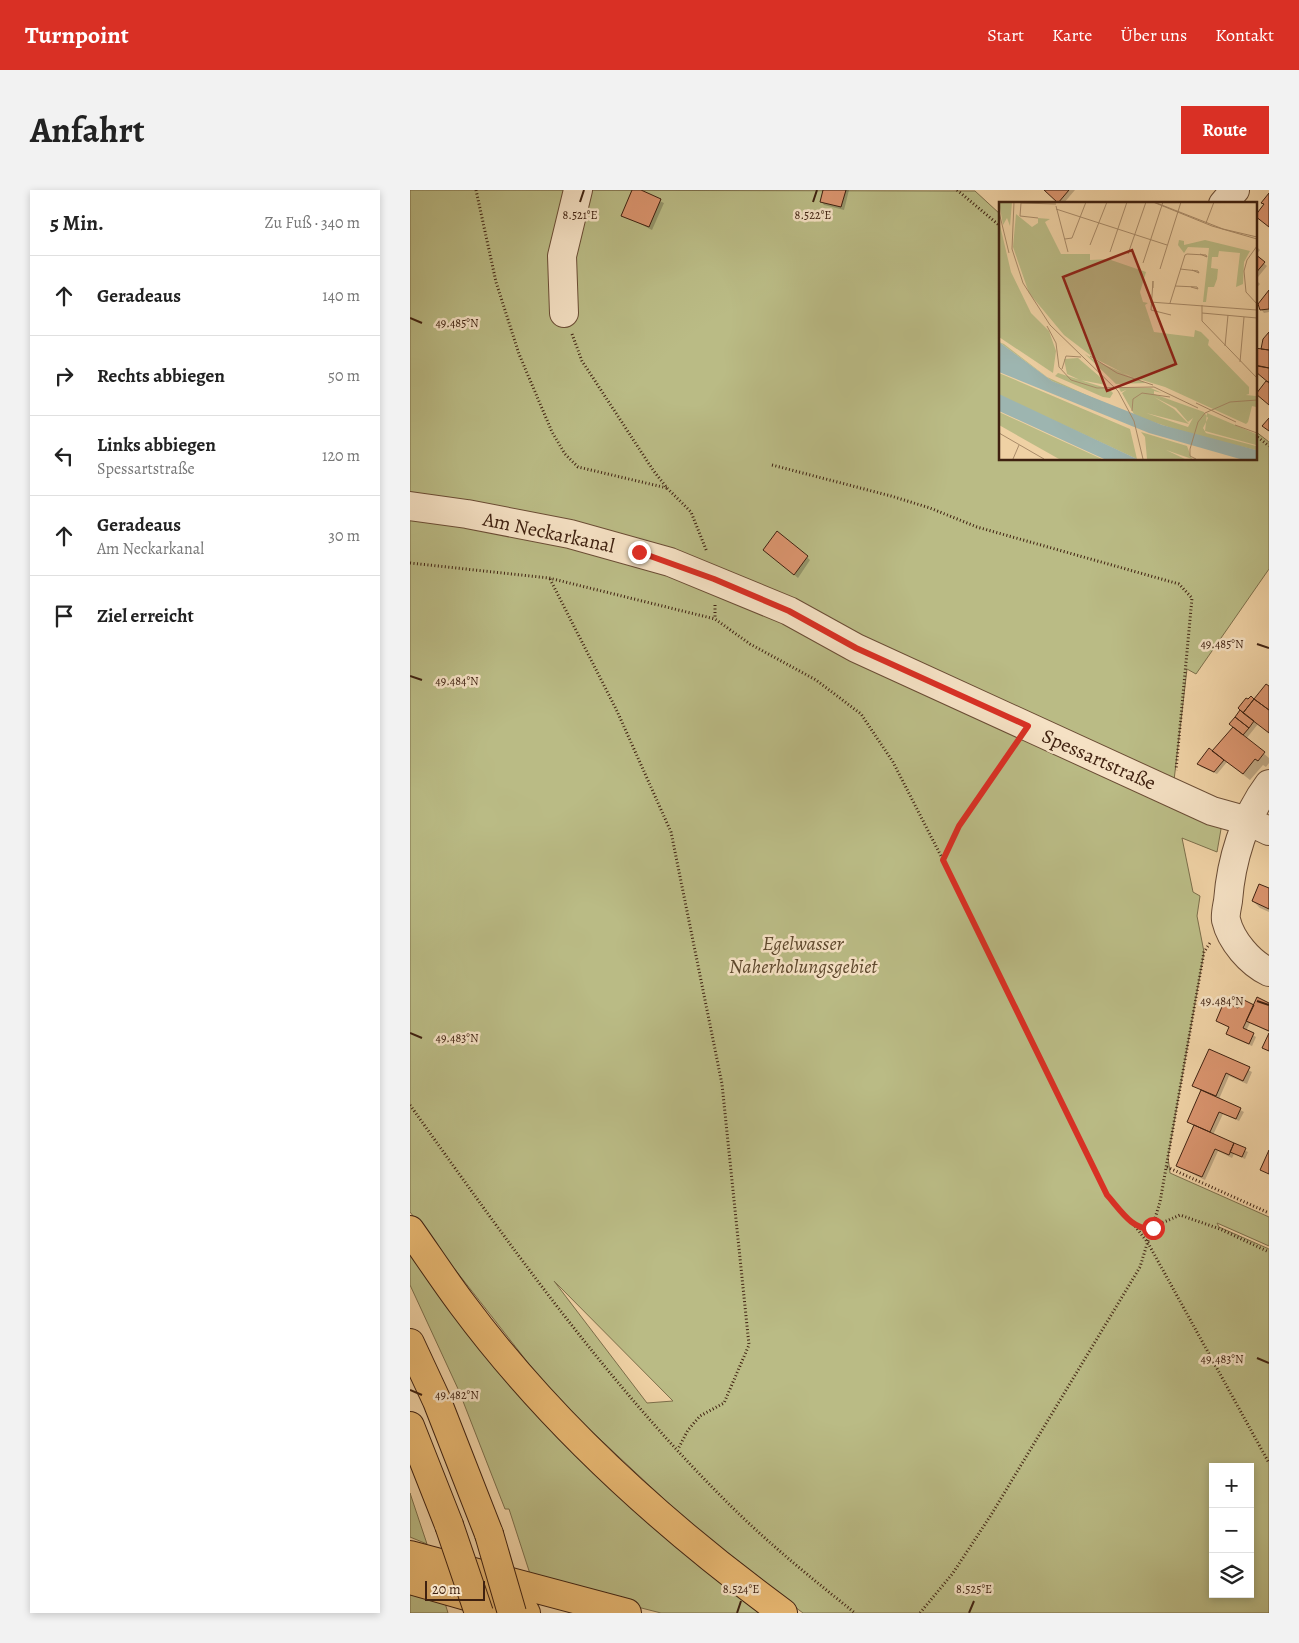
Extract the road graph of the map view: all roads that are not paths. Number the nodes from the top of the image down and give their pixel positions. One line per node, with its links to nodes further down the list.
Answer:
1 (578, 190): 4 (street)
2 (1235, 190): 3 (street)
3 (1225, 202)
4 (564, 313)
5 (410, 506): 6 (street, Am Neckarkanal)
6 (714, 579): 8 (street, Spessartstraße)
7 (1269, 784): 8 (street)
8 (1258, 826): 9 (street)
9 (1269, 972)
10 (410, 1230): 19 (highway)
11 (410, 1343): 16 (highway, bridge)
12 (410, 1426): 15 (highway, bridge)
13 (410, 1555): 18 (highway)
14 (410, 1580): 17 (highway)
15 (478, 1613)
16 (512, 1613)
17 (526, 1613)
18 (627, 1613)
19 (783, 1613)

